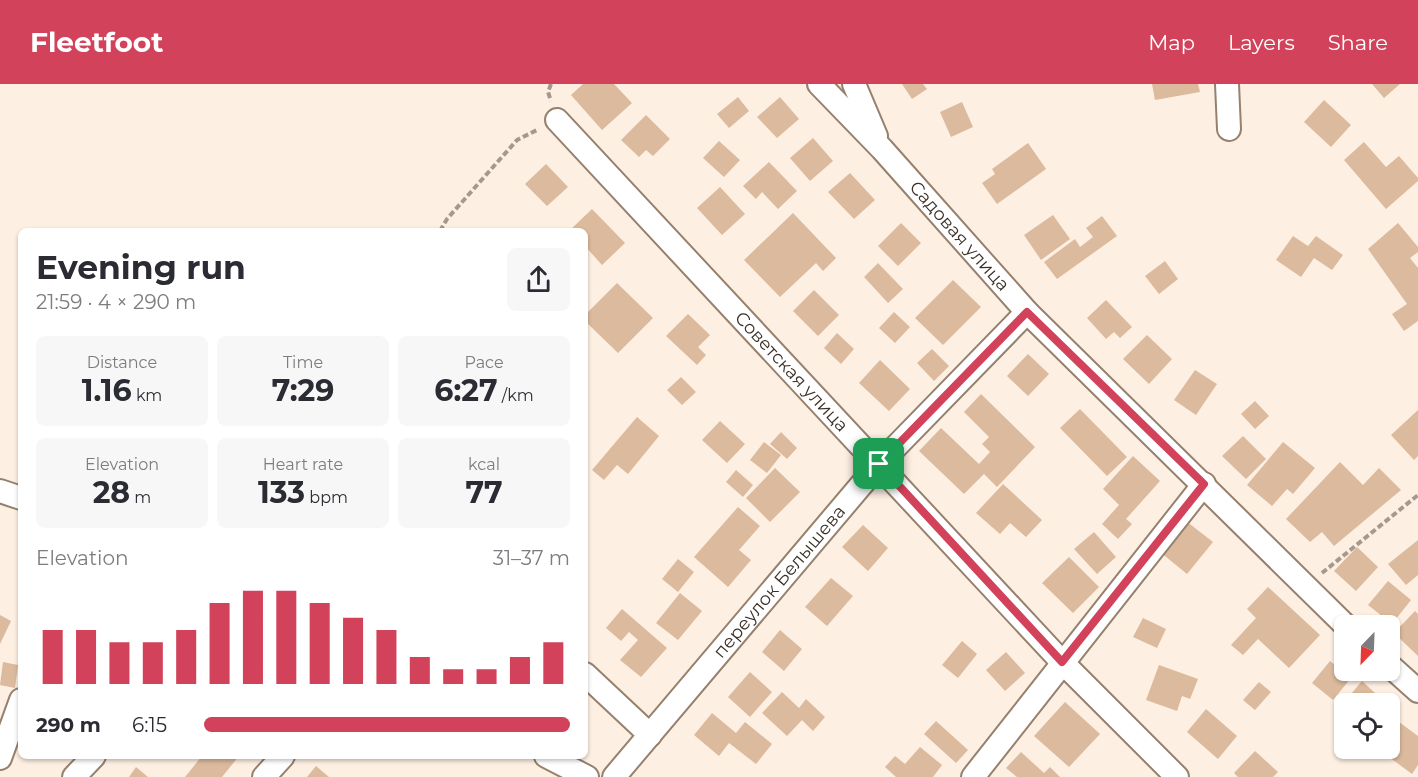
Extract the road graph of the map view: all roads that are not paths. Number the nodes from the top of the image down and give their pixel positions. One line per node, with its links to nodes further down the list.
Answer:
1 (819, 84): 6 (street, Садовая улица)
2 (854, 84): 6 (street, Садовая улица)
3 (1227, 84): 5 (street)
4 (557, 120): 8 (street, Советская улица)
5 (1229, 129)
6 (882, 149): 7 (street, Садовая улица)
7 (1027, 312): 8 (street, переулок Белышева); 9 (street, Садовая улица)
8 (879, 464): 13 (street, Советская улица); 18 (street, переулок Белышева)
9 (1204, 484): 12 (street, Садовая улица); 13 (street)
10 (0, 491): 11 (street)
11 (18, 497)
12 (1335, 615)
13 (1062, 662): 27 (street); 28 (street, Советская улица)
14 (1400, 675): 16 (street)
15 (588, 677): 18 (street)
16 (1418, 691)
17 (18, 708): 19 (street)
18 (650, 735): 26 (street, переулок Белышева)
19 (0, 758)
20 (90, 759): 23 (street)
21 (279, 759): 24 (street)
22 (552, 759): 25 (street)
23 (74, 777)
24 (264, 777)
25 (587, 777)
26 (614, 777)
27 (973, 777)
28 (1177, 777)

